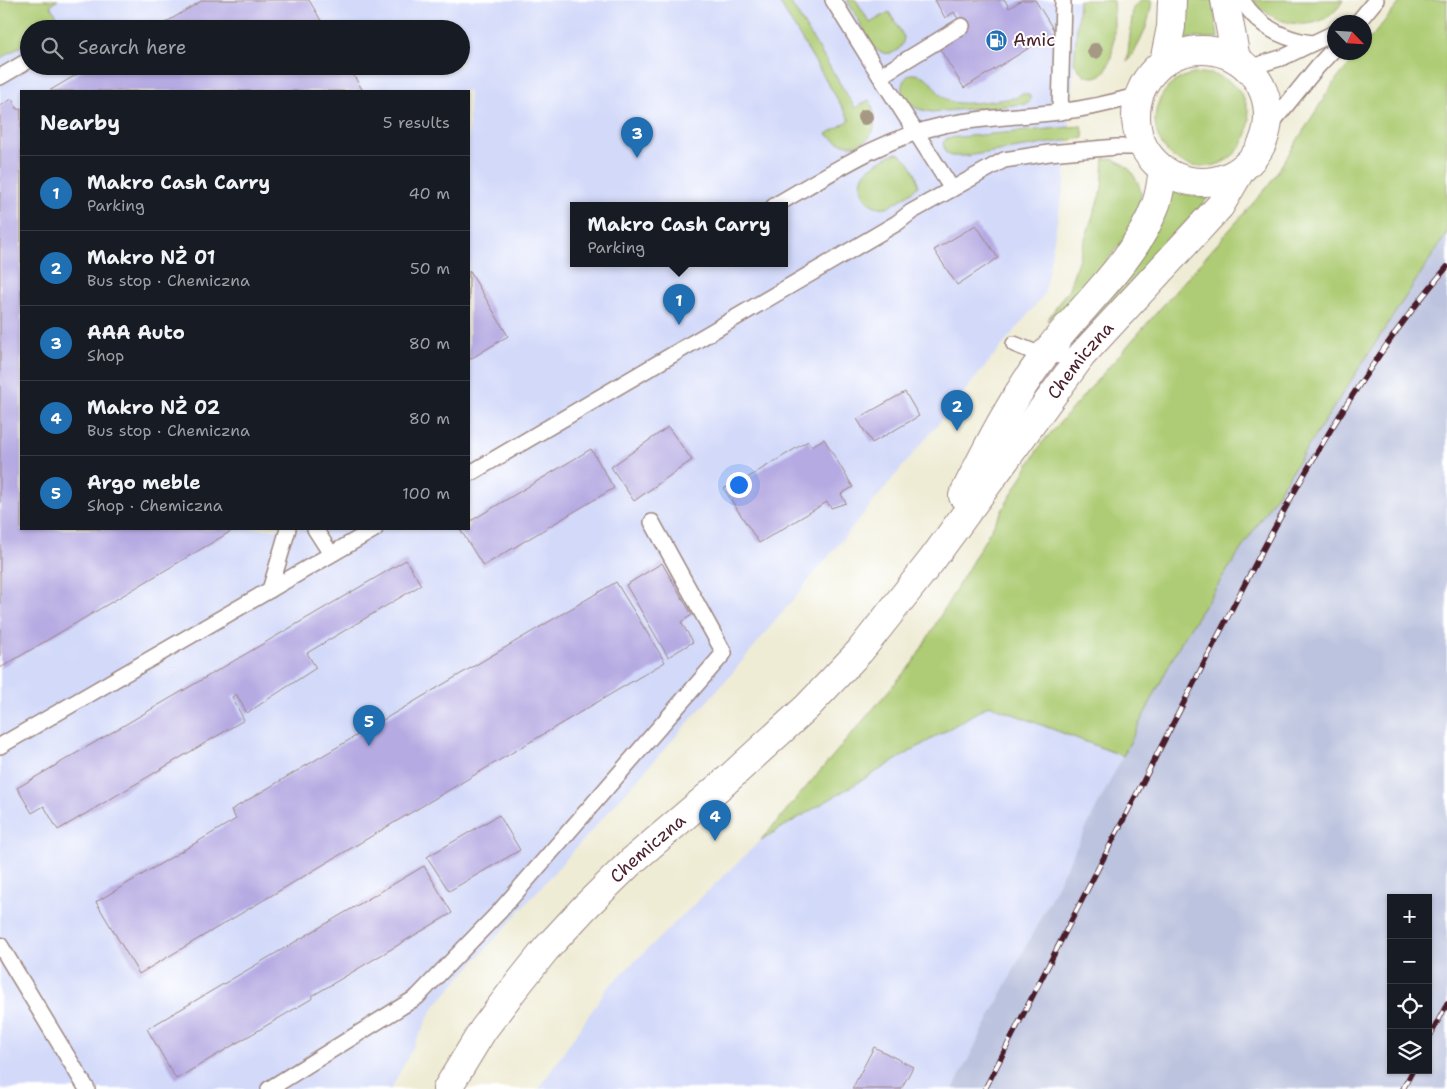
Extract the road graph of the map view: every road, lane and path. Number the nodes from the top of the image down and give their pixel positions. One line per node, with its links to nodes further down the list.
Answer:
1 (833, 0): 15 (lane)
2 (1063, 0): 18 (lane)
3 (1172, 0): 12 (street)
4 (1225, 0): 13 (street)
5 (1242, 0): 10 (lane)
6 (1376, 0): 7 (lane)
7 (1360, 15)
8 (962, 26): 15 (lane)
9 (1327, 36): 10 (lane)
10 (1312, 43): 13 (lane)
11 (1327, 56): 19 (lane)
12 (1164, 62): 13 (street); 17 (street)
13 (1242, 64): 19 (street)
14 (20, 65): 16 (lane)
15 (880, 76): 20 (lane)
16 (0, 77)
17 (1139, 94): 18 (lane); 21 (street)
18 (1060, 112): 20 (lane)
19 (1267, 129): 23 (street)
20 (916, 133): 24 (lane); 25 (lane)
21 (1143, 147): 22 (street); 24 (lane)
22 (1163, 170): 23 (street); 28 (street, Chemiczna)
23 (1241, 170): 27 (street, Chemiczna)
24 (952, 189): 29 (lane)
25 (781, 202)
26 (1014, 344): 28 (lane)
27 (1082, 355): 28 (lane); 35 (street, Chemiczna)
28 (1044, 356): 35 (street, Chemiczna)
29 (470, 473)
30 (652, 522): 40 (lane)
31 (288, 530): 36 (lane)
32 (316, 530): 34 (lane)
33 (373, 530): 34 (lane)
34 (331, 554): 36 (lane)
35 (932, 560): 41 (street, Chemiczna)
36 (270, 590): 37 (lane)
37 (0, 746)
38 (0, 945): 39 (lane)
39 (87, 1089)
40 (269, 1089)
41 (447, 1089)

